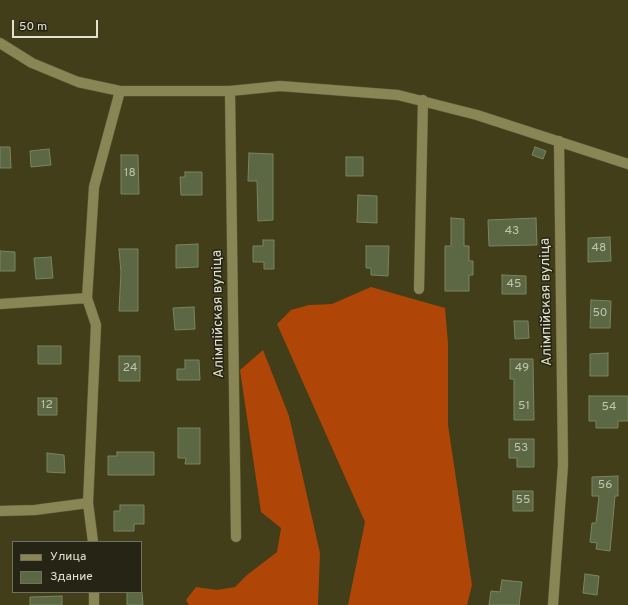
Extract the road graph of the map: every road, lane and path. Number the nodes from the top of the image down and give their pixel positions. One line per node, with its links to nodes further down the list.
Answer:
1 (0, 43): 2 (street)
2 (120, 91): 3 (street); 8 (street)
3 (230, 91): 4 (street); 12 (street, Алімпійская вуліца)
4 (423, 100): 5 (street); 7 (street)
5 (559, 141): 6 (street); 16 (street, Алімпійская вуліца)
6 (628, 164)
7 (419, 289)
8 (88, 298): 9 (street); 10 (street)
9 (0, 304)
10 (88, 503): 11 (street); 13 (street)
11 (0, 511)
12 (236, 537)
13 (92, 541)
14 (94, 593): 15 (street)
15 (94, 605)
16 (553, 605)

